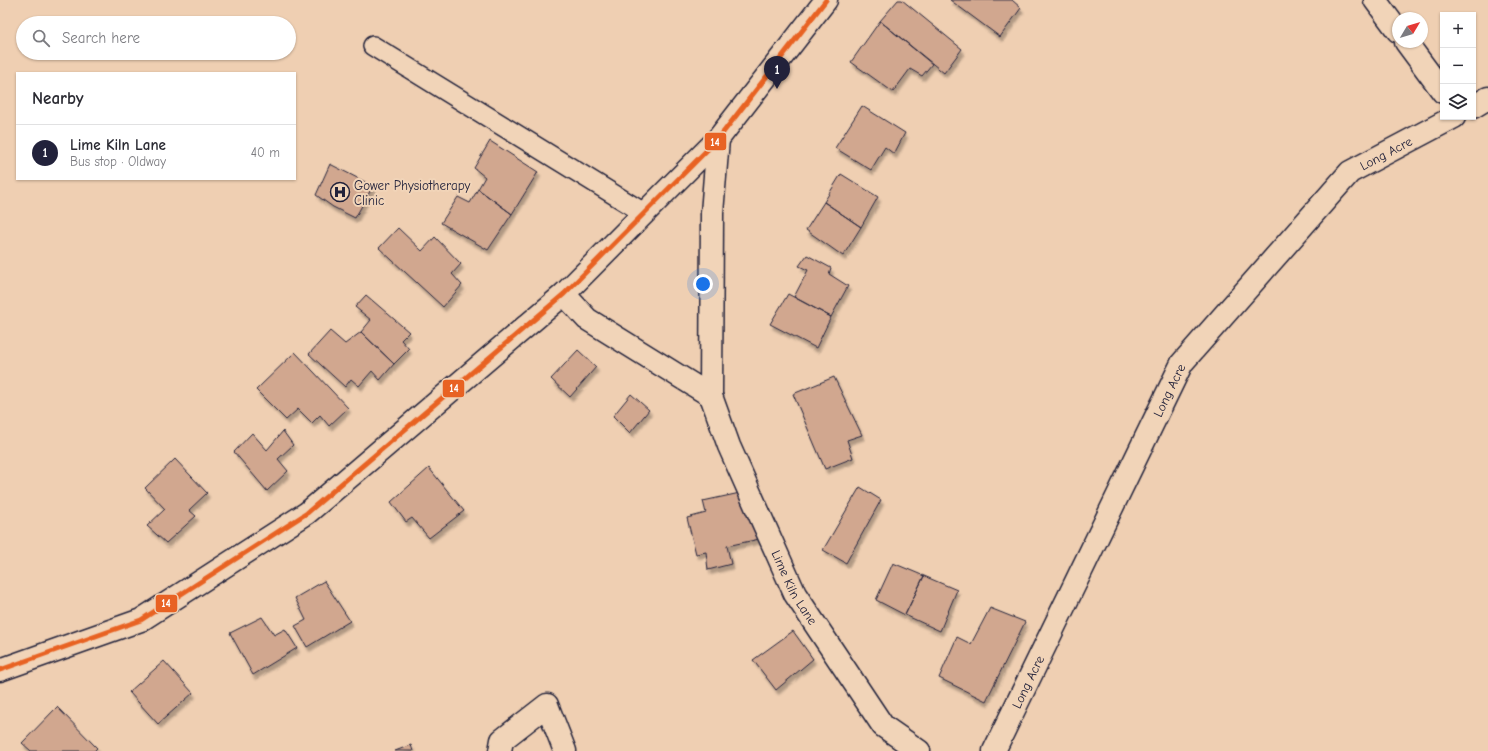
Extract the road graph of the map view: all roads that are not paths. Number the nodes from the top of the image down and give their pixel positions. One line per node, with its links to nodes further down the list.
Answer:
1 (826, 0): 10 (street)
2 (1375, 0): 3 (street)
3 (1392, 23)
4 (373, 46): 11 (lane)
5 (1410, 48): 6 (street)
6 (1440, 88)
7 (1488, 98): 8 (street)
8 (1476, 105)
9 (1448, 120): 18 (street, Long Acre)
10 (718, 139): 11 (street); 13 (street, Lime Kiln Lane)
11 (644, 214): 12 (street)
12 (564, 294): 13 (street); 14 (street)
13 (711, 396): 17 (street, Lime Kiln Lane)
14 (0, 670)
15 (500, 751): 16 (street)
16 (566, 751)
17 (919, 751)
18 (994, 751)

